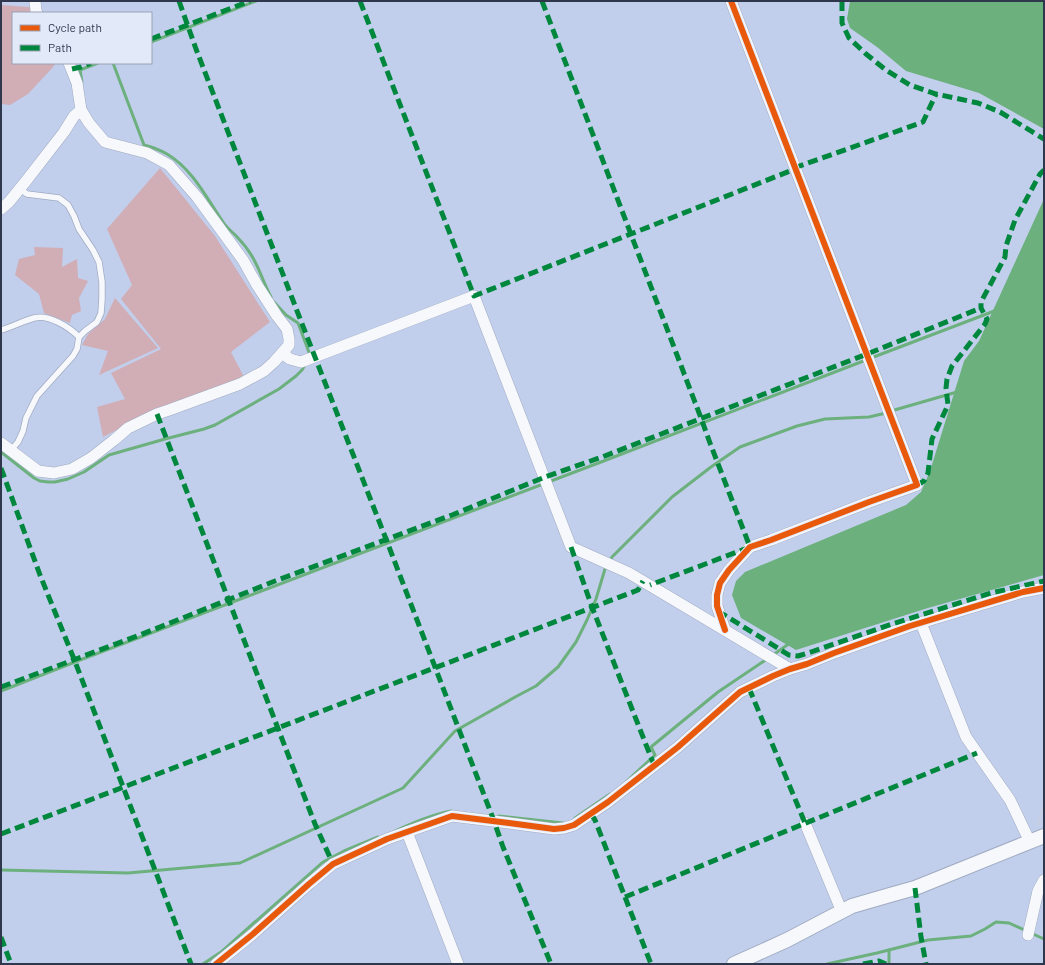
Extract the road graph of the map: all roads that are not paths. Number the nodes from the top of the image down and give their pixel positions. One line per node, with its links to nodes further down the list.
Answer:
1 (36, 1): 3 (street)
2 (731, 1): 15 (street)
3 (36, 12)
4 (69, 64): 5 (street)
5 (81, 110): 6 (street); 10 (street)
6 (20, 189): 7 (street); 9 (lane)
7 (1, 209)
8 (1, 330): 9 (lane)
9 (79, 337): 12 (lane)
10 (282, 353): 12 (street); 15 (street)
11 (1, 443): 12 (street)
12 (11, 450)
13 (1044, 588): 14 (street)
14 (921, 623): 16 (street); 19 (street)
15 (725, 630): 16 (street)
16 (790, 669): 18 (street)
17 (805, 823): 21 (street)
18 (407, 832): 23 (street); 24 (street)
19 (1036, 839): 21 (street)
20 (1044, 880): 22 (street)
21 (842, 912): 25 (street)
22 (1028, 935)
23 (216, 964)
24 (458, 964)
25 (734, 964)

